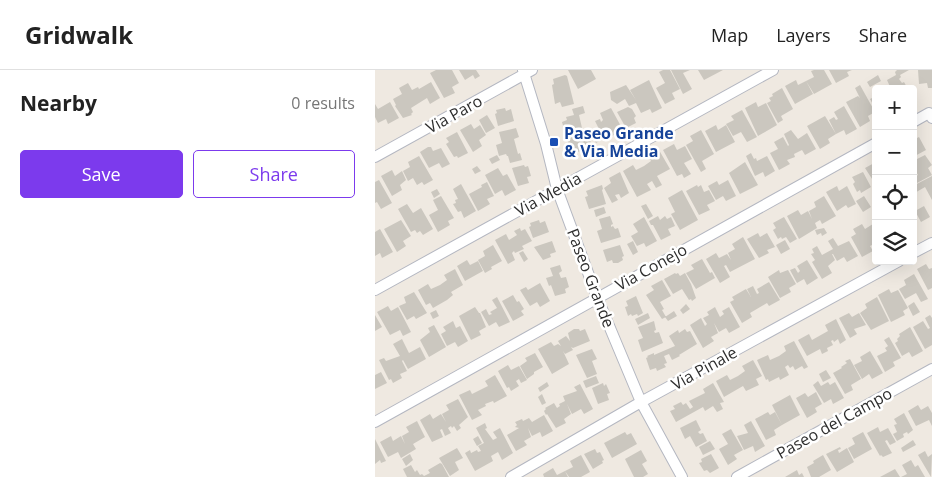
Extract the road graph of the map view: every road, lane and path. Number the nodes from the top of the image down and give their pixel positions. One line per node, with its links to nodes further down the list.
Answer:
1 (773, 70): 7 (street, Via Media)
2 (527, 71): 6 (street, Via Paro); 7 (street, Paseo Grande)
3 (932, 118): 4 (street)
4 (917, 120)
5 (872, 145): 12 (street, Via Conejo)
6 (375, 157)
7 (557, 189): 11 (street, Via Media); 12 (street, Paseo Grande)
8 (932, 243): 9 (street)
9 (917, 251)
10 (892, 265): 14 (street, Via Pinale)
11 (375, 290)
12 (597, 297): 14 (street, Paseo Grande); 15 (street, Via Conejo)
13 (932, 369): 18 (street, Paseo del Campo)
14 (641, 402): 16 (street, Via Pinale); 17 (street, Paseo Grande)
15 (375, 422)
16 (511, 477)
17 (682, 477)
18 (737, 477)

